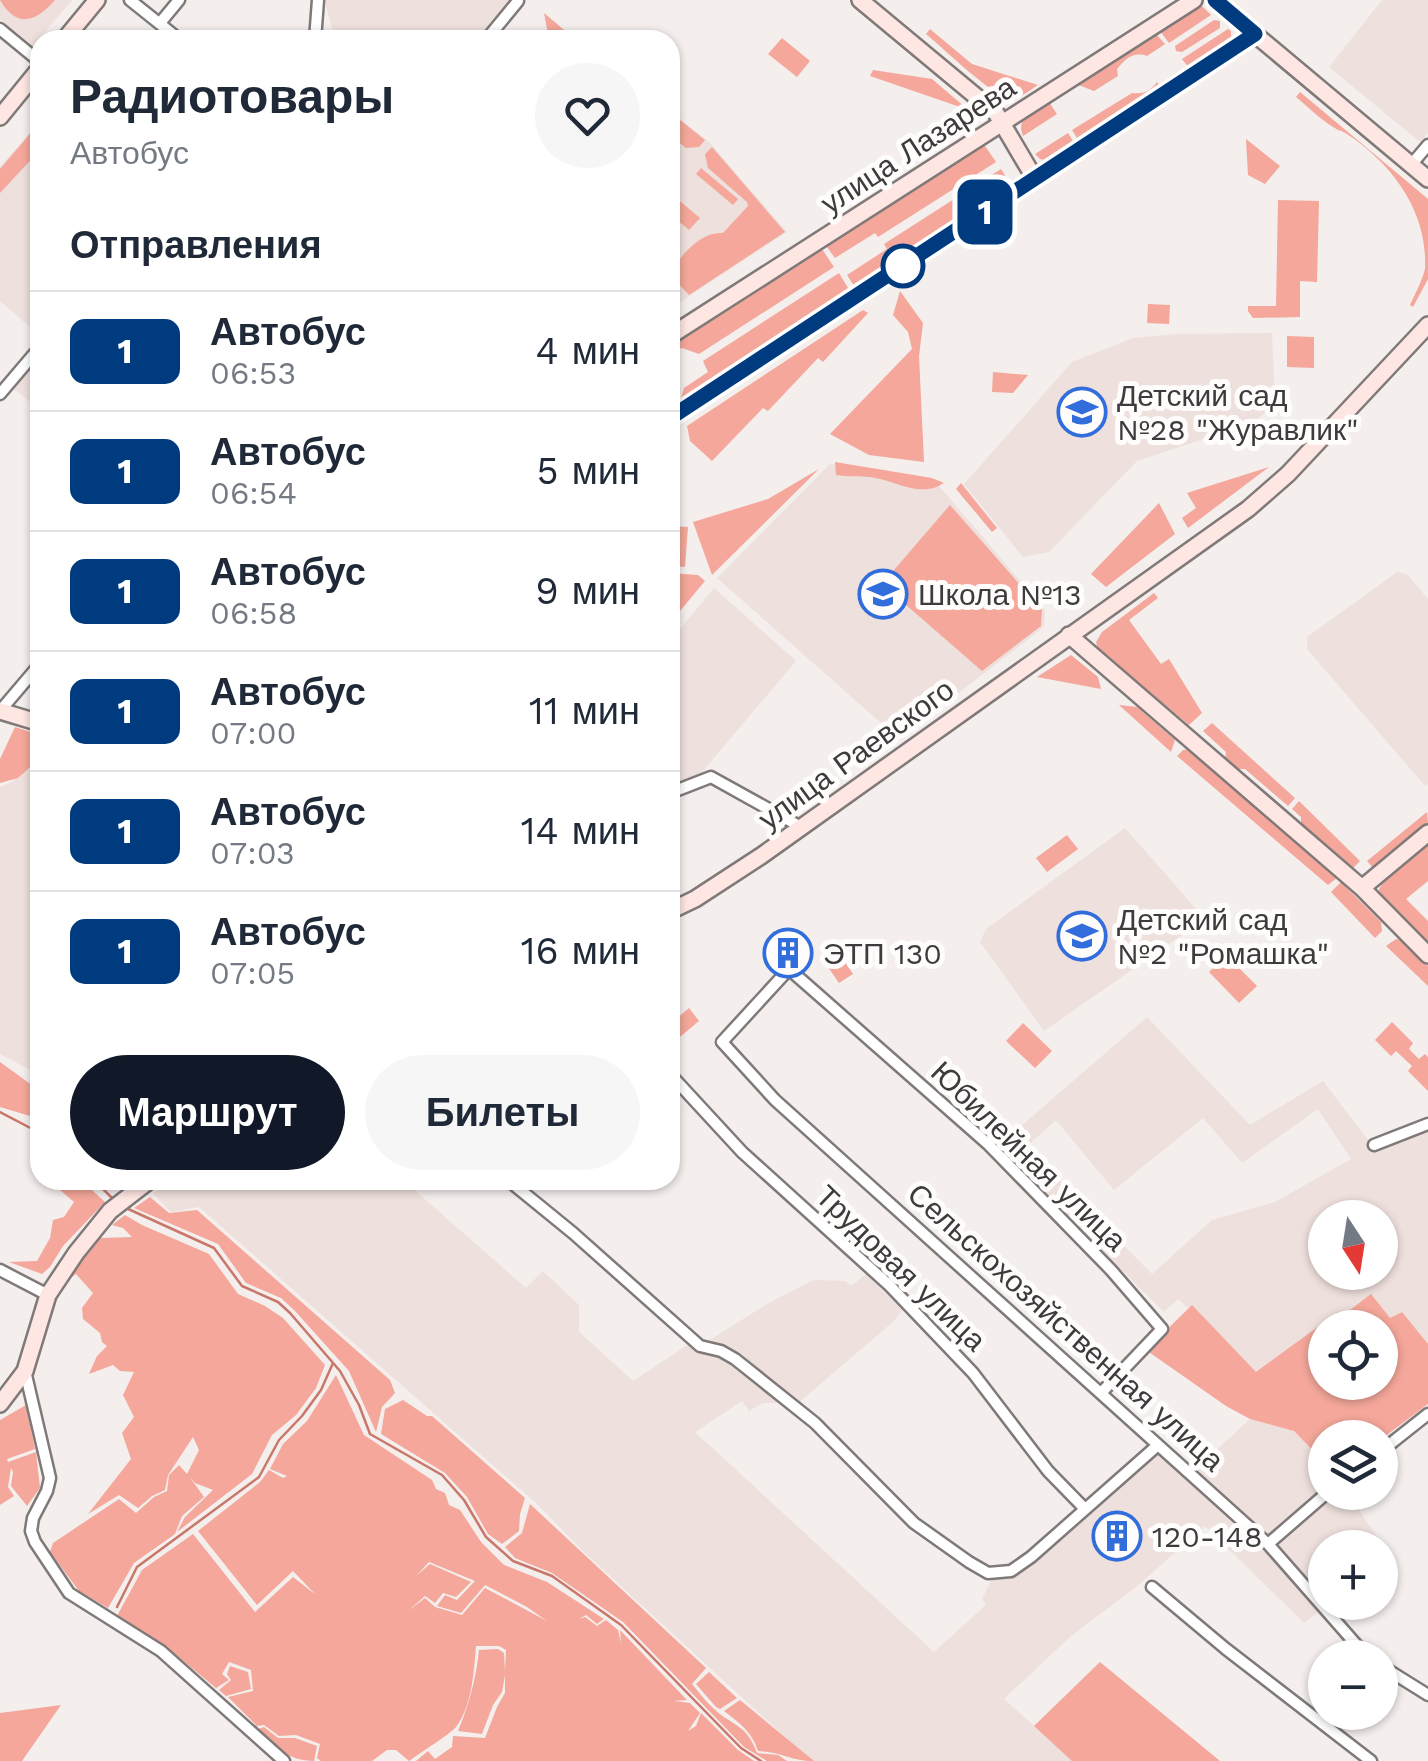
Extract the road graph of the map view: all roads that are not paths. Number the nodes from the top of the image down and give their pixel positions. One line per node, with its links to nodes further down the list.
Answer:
1 (97, 0): 11 (main road)
2 (130, 0): 9 (street)
3 (179, 0): 9 (street)
4 (318, 0): 13 (street)
5 (860, 0): 19 (main road)
6 (1194, 0): 19 (main road, улица Лазарева)
7 (1214, 0): 15 (main road)
8 (518, 1): 14 (street)
9 (160, 22): 12 (street)
10 (0, 29): 16 (street)
11 (72, 30)
12 (169, 30)
13 (316, 30)
14 (494, 30)
15 (1255, 34): 21 (main road); 22 (main road)
16 (30, 63)
17 (30, 81): 18 (main road)
18 (0, 117)
19 (1003, 123): 22 (main road); 25 (main road, улица Лазарева)
20 (1428, 145): 21 (street)
21 (1411, 165): 23 (main road)
22 (1035, 179): 28 (main road)
23 (1428, 179)
24 (1428, 325): 29 (main road, улица Раевского)
25 (680, 330)
26 (30, 358): 27 (street)
27 (0, 394)
28 (680, 411)
29 (1069, 635): 34 (main road, улица Раевского); 36 (main road)
30 (30, 676): 31 (street)
31 (0, 711): 32 (main road)
32 (30, 720)
33 (680, 788): 34 (street)
34 (801, 827): 37 (main road, улица Раевского)
35 (1428, 833): 36 (main road)
36 (1362, 888): 38 (main road)
37 (680, 906)
38 (1428, 955)
39 (789, 969): 48 (street, Юбилейная улица); 48 (street, Сельскохозяйственная улица)
40 (680, 1085): 53 (street, Трудовая улица)
41 (1428, 1124): 42 (street)
42 (1374, 1145)
43 (137, 1190): 46 (main road)
44 (520, 1190): 53 (street)
45 (0, 1270): 46 (street)
46 (48, 1295): 47 (main road)
47 (25, 1371): 49 (main road); 60 (street)
48 (1102, 1392): 52 (street, Сельскохозяйственная улица)
49 (0, 1404)
50 (1428, 1414): 51 (street)
51 (1398, 1438)
52 (1158, 1446): 53 (street); 55 (street, Сельскохозяйственная улица)
53 (1085, 1508)
54 (1308, 1509): 55 (street)
55 (1268, 1544): 57 (street, Сельскохозяйственная улица)
56 (1152, 1588): 61 (street)
57 (1352, 1640)
58 (1398, 1676): 59 (street)
59 (1428, 1695)
60 (284, 1761)
61 (1371, 1761)

